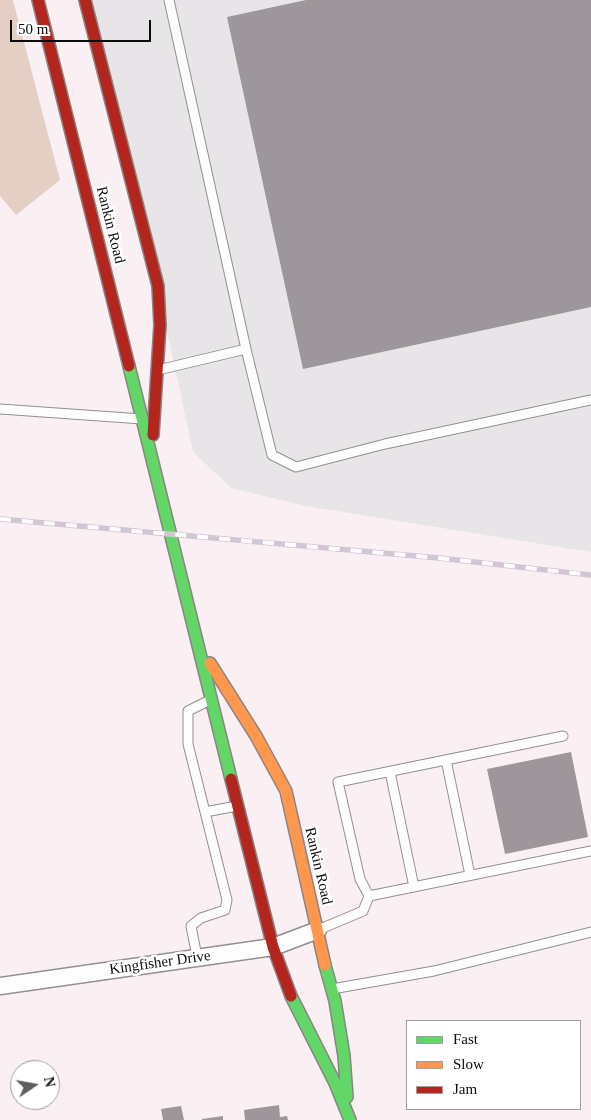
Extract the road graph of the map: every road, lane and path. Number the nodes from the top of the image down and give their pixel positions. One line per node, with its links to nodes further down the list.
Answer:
1 (38, 0): 8 (street, Rankin Road)
2 (84, 0): 5 (street, Rankin Road)
3 (169, 0): 4 (lane)
4 (246, 349): 5 (lane); 6 (lane)
5 (157, 370): 9 (street, Rankin Road)
6 (591, 400)
7 (0, 409): 8 (lane)
8 (142, 420): 9 (street, Rankin Road)
9 (151, 457): 10 (street, Rankin Road)
10 (198, 644): 11 (street, Rankin Road); 21 (street, Rankin Road)
11 (212, 699): 15 (street, Rankin Road); 16 (lane)
12 (563, 736): 13 (lane)
13 (446, 760): 14 (lane); 18 (lane)
14 (390, 772): 19 (lane); 20 (lane)
15 (239, 805): 16 (lane); 23 (street, Rankin Road)
16 (205, 812): 24 (lane)
17 (591, 851): 18 (lane)
18 (470, 876): 19 (lane)
19 (414, 887): 20 (lane)
20 (369, 896): 21 (lane)
21 (318, 930): 23 (street, Kingfisher Drive); 26 (street, Rankin Road)
22 (591, 932): 26 (lane)
23 (273, 947): 24 (street, Kingfisher Drive); 27 (street, Rankin Road)
24 (198, 957): 25 (street, Kingfisher Drive)
25 (0, 986)
26 (331, 989): 27 (street, Rankin Road)
27 (349, 1118)

